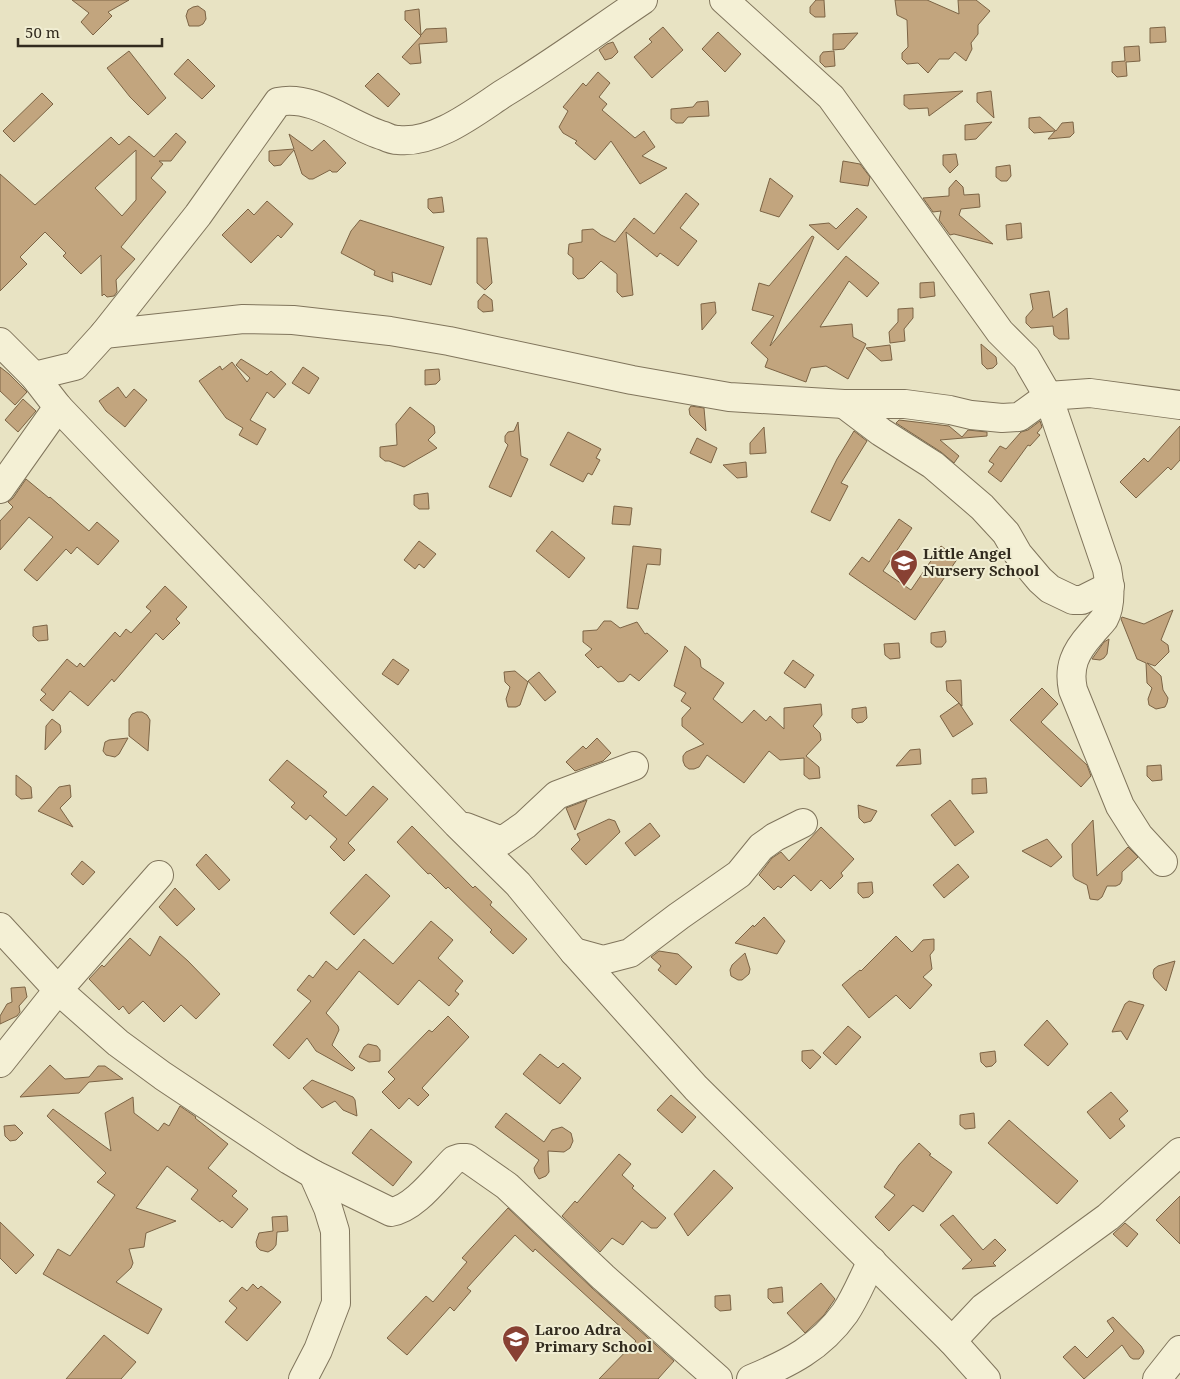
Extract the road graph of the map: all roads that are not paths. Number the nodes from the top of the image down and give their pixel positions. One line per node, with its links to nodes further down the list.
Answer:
1 (643, 0): 3 (street)
2 (724, 0): 6 (street)
3 (104, 334): 5 (street); 7 (street)
4 (0, 342): 5 (street)
5 (34, 376): 9 (street)
6 (1048, 396): 7 (street); 8 (street); 11 (street)
7 (844, 404): 11 (street)
8 (1180, 405)
9 (58, 407): 10 (street); 14 (street)
10 (0, 489)
11 (1110, 586): 15 (street)
12 (634, 766): 14 (street)
13 (803, 823): 18 (street)
14 (457, 824): 18 (street)
15 (1163, 862)
16 (159, 875): 19 (street)
17 (0, 927): 19 (street)
18 (574, 952): 23 (street)
19 (58, 990): 20 (street); 22 (street)
20 (0, 1063)
21 (1180, 1152): 24 (street)
22 (313, 1174): 26 (street); 27 (street)
23 (872, 1261): 24 (street); 28 (street)
24 (952, 1341): 29 (street)
25 (1180, 1350): 30 (street)
26 (303, 1379)
27 (718, 1379)
28 (751, 1379)
29 (986, 1379)
30 (1157, 1379)

